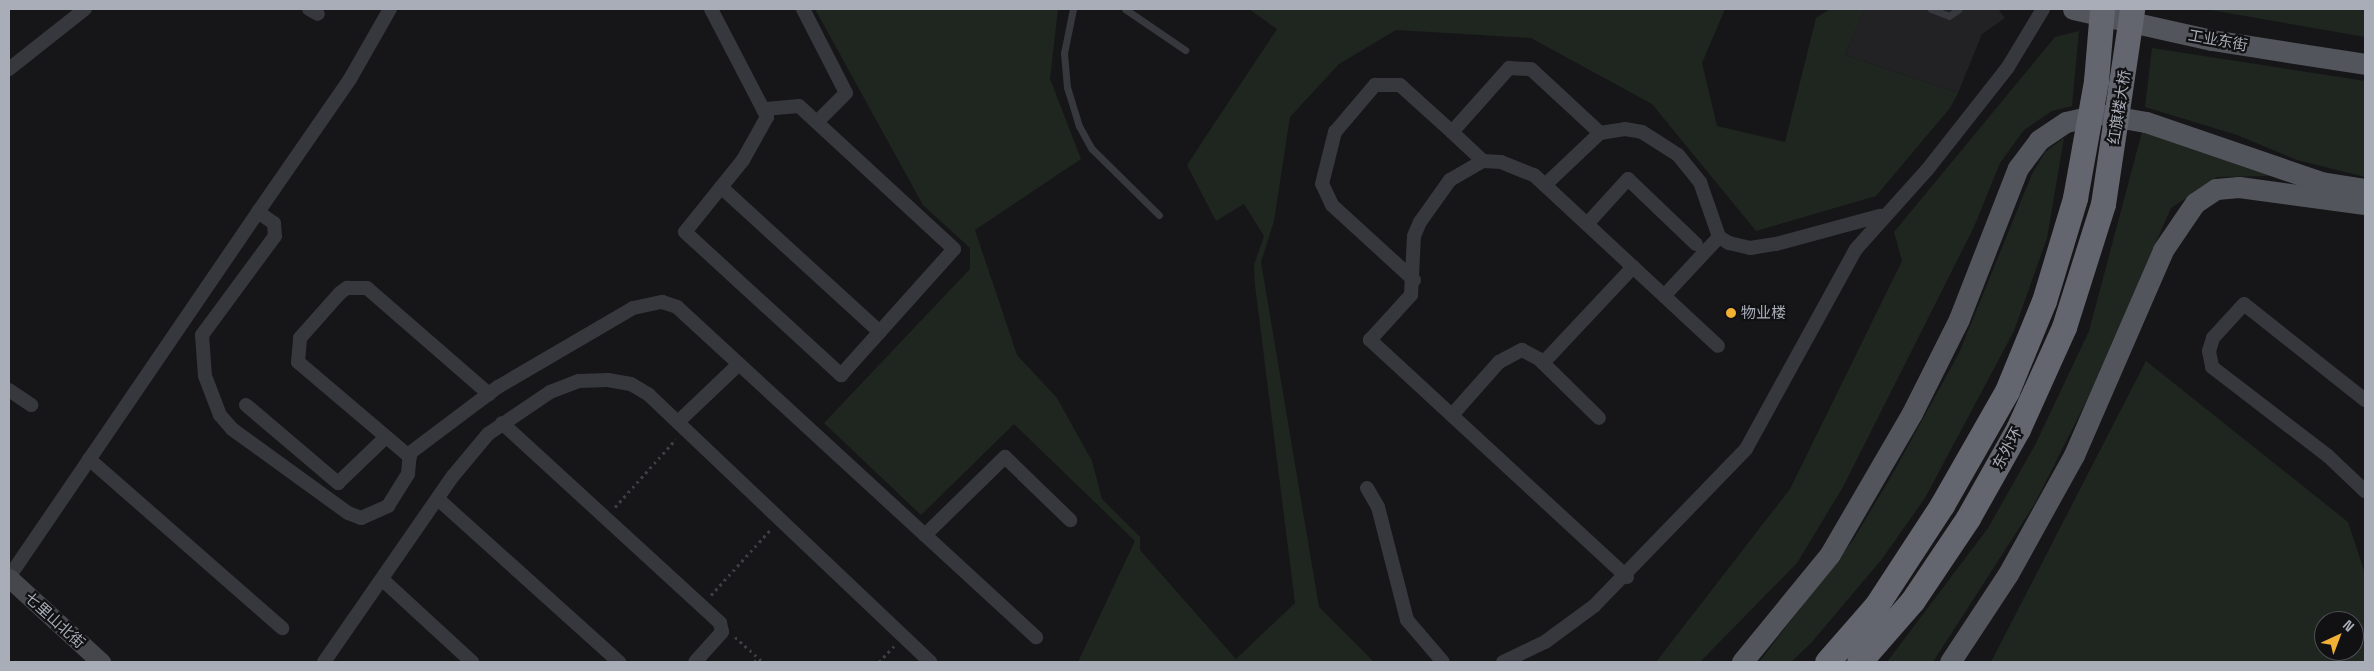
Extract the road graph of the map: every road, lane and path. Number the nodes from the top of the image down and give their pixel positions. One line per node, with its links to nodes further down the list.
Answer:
1 (390, 9): 28 (street)
2 (711, 9): 18 (street)
3 (803, 9): 19 (street)
4 (1073, 9): 29 (lane)
5 (1125, 9): 15 (lane)
6 (1931, 9): 7 (lane)
7 (1959, 9)
8 (2043, 9): 30 (street)
9 (2073, 9): 16 (main road, 工业东街)
10 (2102, 9): 81 (highway, 红旗楼大桥, bridge)
11 (2120, 9): 14 (main road, 工业东街)
12 (2132, 9): 26 (highway, 红旗楼大桥, bridge)
13 (78, 11): 17 (street)
14 (2365, 49)
15 (1185, 50)
16 (2365, 64)
17 (9, 69)
18 (763, 109): 19 (street); 24 (street)
19 (817, 122): 37 (street)
20 (1452, 132): 21 (street); 22 (street); 35 (street)
21 (1600, 133): 23 (street); 32 (street)
22 (1483, 161): 23 (street); 35 (street)
23 (1545, 185): 31 (street)
24 (722, 186): 37 (street); 37 (street)
25 (2365, 189): 80 (main road)
26 (2103, 204): 82 (highway, 东外环)
27 (2365, 204): 83 (main road)
28 (258, 212): 51 (street); 52 (street)
29 (1159, 215)
30 (1881, 216): 32 (street); 60 (street)
31 (1587, 224): 33 (street); 34 (street)
32 (1719, 237): 36 (street)
33 (1696, 244)
34 (1633, 266): 36 (street); 39 (street)
35 (1414, 280): 46 (street)
36 (1664, 296): 38 (street)
37 (880, 332)
38 (1718, 346)
39 (1543, 363): 46 (street); 47 (street)
40 (739, 364): 42 (street); 49 (street); 59 (street)
41 (9, 390): 44 (street)
42 (489, 394): 50 (street); 51 (street)
43 (2365, 400): 54 (street)
44 (31, 405)
45 (246, 405): 50 (street)
46 (1452, 416): 60 (street)
47 (1599, 418)
48 (502, 423): 49 (street); 55 (street); 56 (street)
49 (681, 426): 56 (path); 57 (street)
50 (385, 438): 51 (street)
51 (410, 457)
52 (89, 459): 61 (street); 65 (street)
53 (1367, 488): 78 (street)
54 (2365, 491)
55 (438, 499): 62 (street); 72 (street)
56 (605, 518): 63 (street)
57 (779, 519): 63 (path); 66 (street)
58 (1070, 520): 59 (street)
59 (925, 535): 67 (street)
60 (1627, 577): 79 (street)
61 (9, 578): 69 (street, 七里山北街)
62 (384, 581): 70 (street); 71 (street)
63 (701, 606): 64 (street)
64 (720, 623): 68 (path); 73 (street)
65 (282, 628)
66 (903, 637): 76 (path); 77 (street)
67 (1036, 637)
68 (758, 658): 74 (path); 75 (path)
69 (101, 662)
70 (324, 662)
71 (472, 662)
72 (619, 662)
73 (694, 662)
74 (754, 662)
75 (763, 662)
76 (879, 662)
77 (930, 662)
78 (1443, 662)
79 (1502, 662)
80 (1742, 662)
81 (1827, 662)
82 (1858, 662)
83 (1950, 662)

